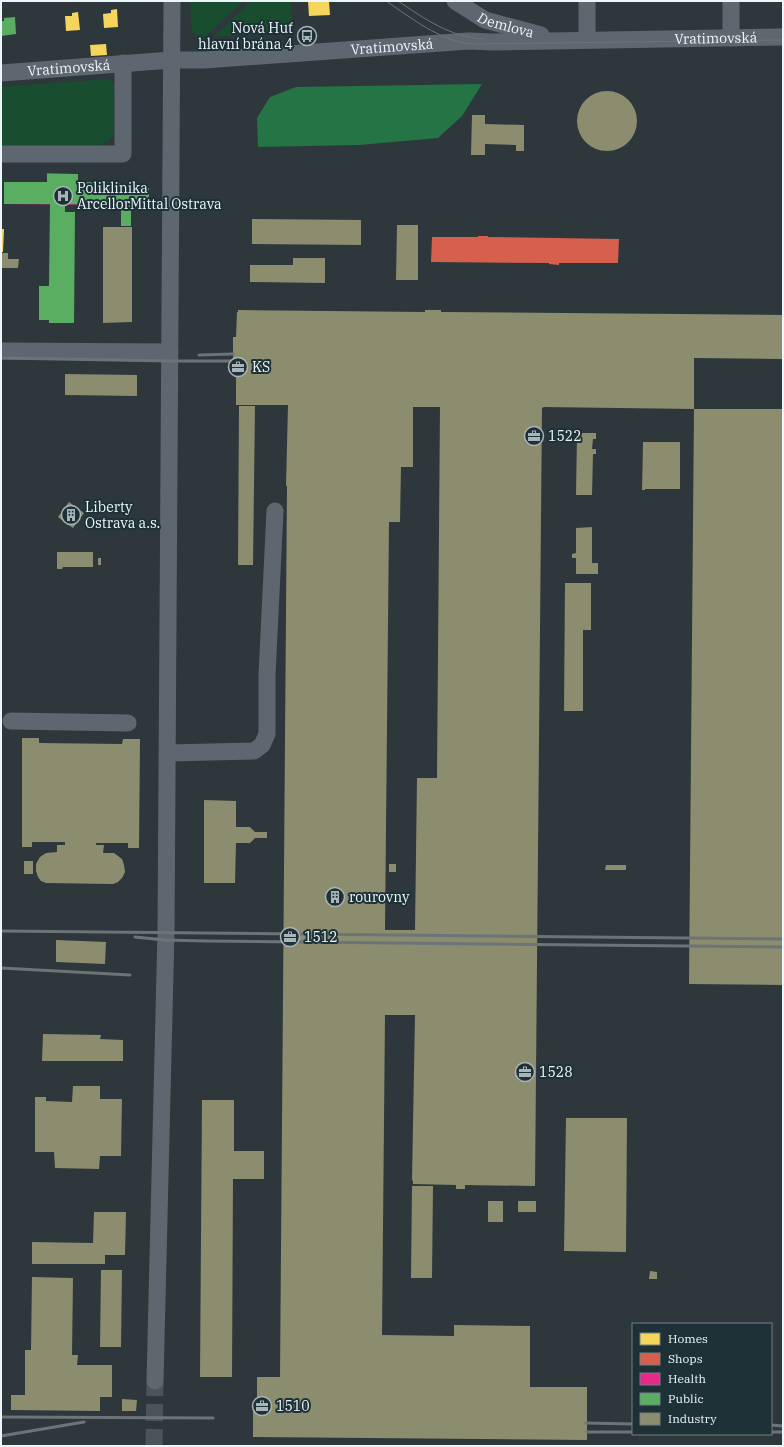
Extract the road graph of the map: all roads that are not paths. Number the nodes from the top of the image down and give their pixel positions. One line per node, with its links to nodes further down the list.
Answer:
1 (172, 1): 9 (street)
2 (454, 1): 8 (street, Demlova)
3 (587, 1): 7 (street)
4 (731, 1): 6 (street)
5 (783, 37): 6 (street, Vratimovská)
6 (731, 38): 7 (street, Vratimovská)
7 (587, 40): 8 (street, Vratimovská)
8 (561, 41): 9 (street, Vratimovská)
9 (171, 60): 10 (street, Vratimovská); 14 (street)
10 (123, 63): 11 (street, Vratimovská); 12 (street)
11 (1, 73)
12 (1, 154)
13 (1, 351): 14 (street)
14 (170, 352): 18 (street)
15 (275, 511): 18 (street)
16 (12, 721): 17 (street)
17 (128, 723)
18 (168, 753): 19 (street)
19 (155, 1381)

